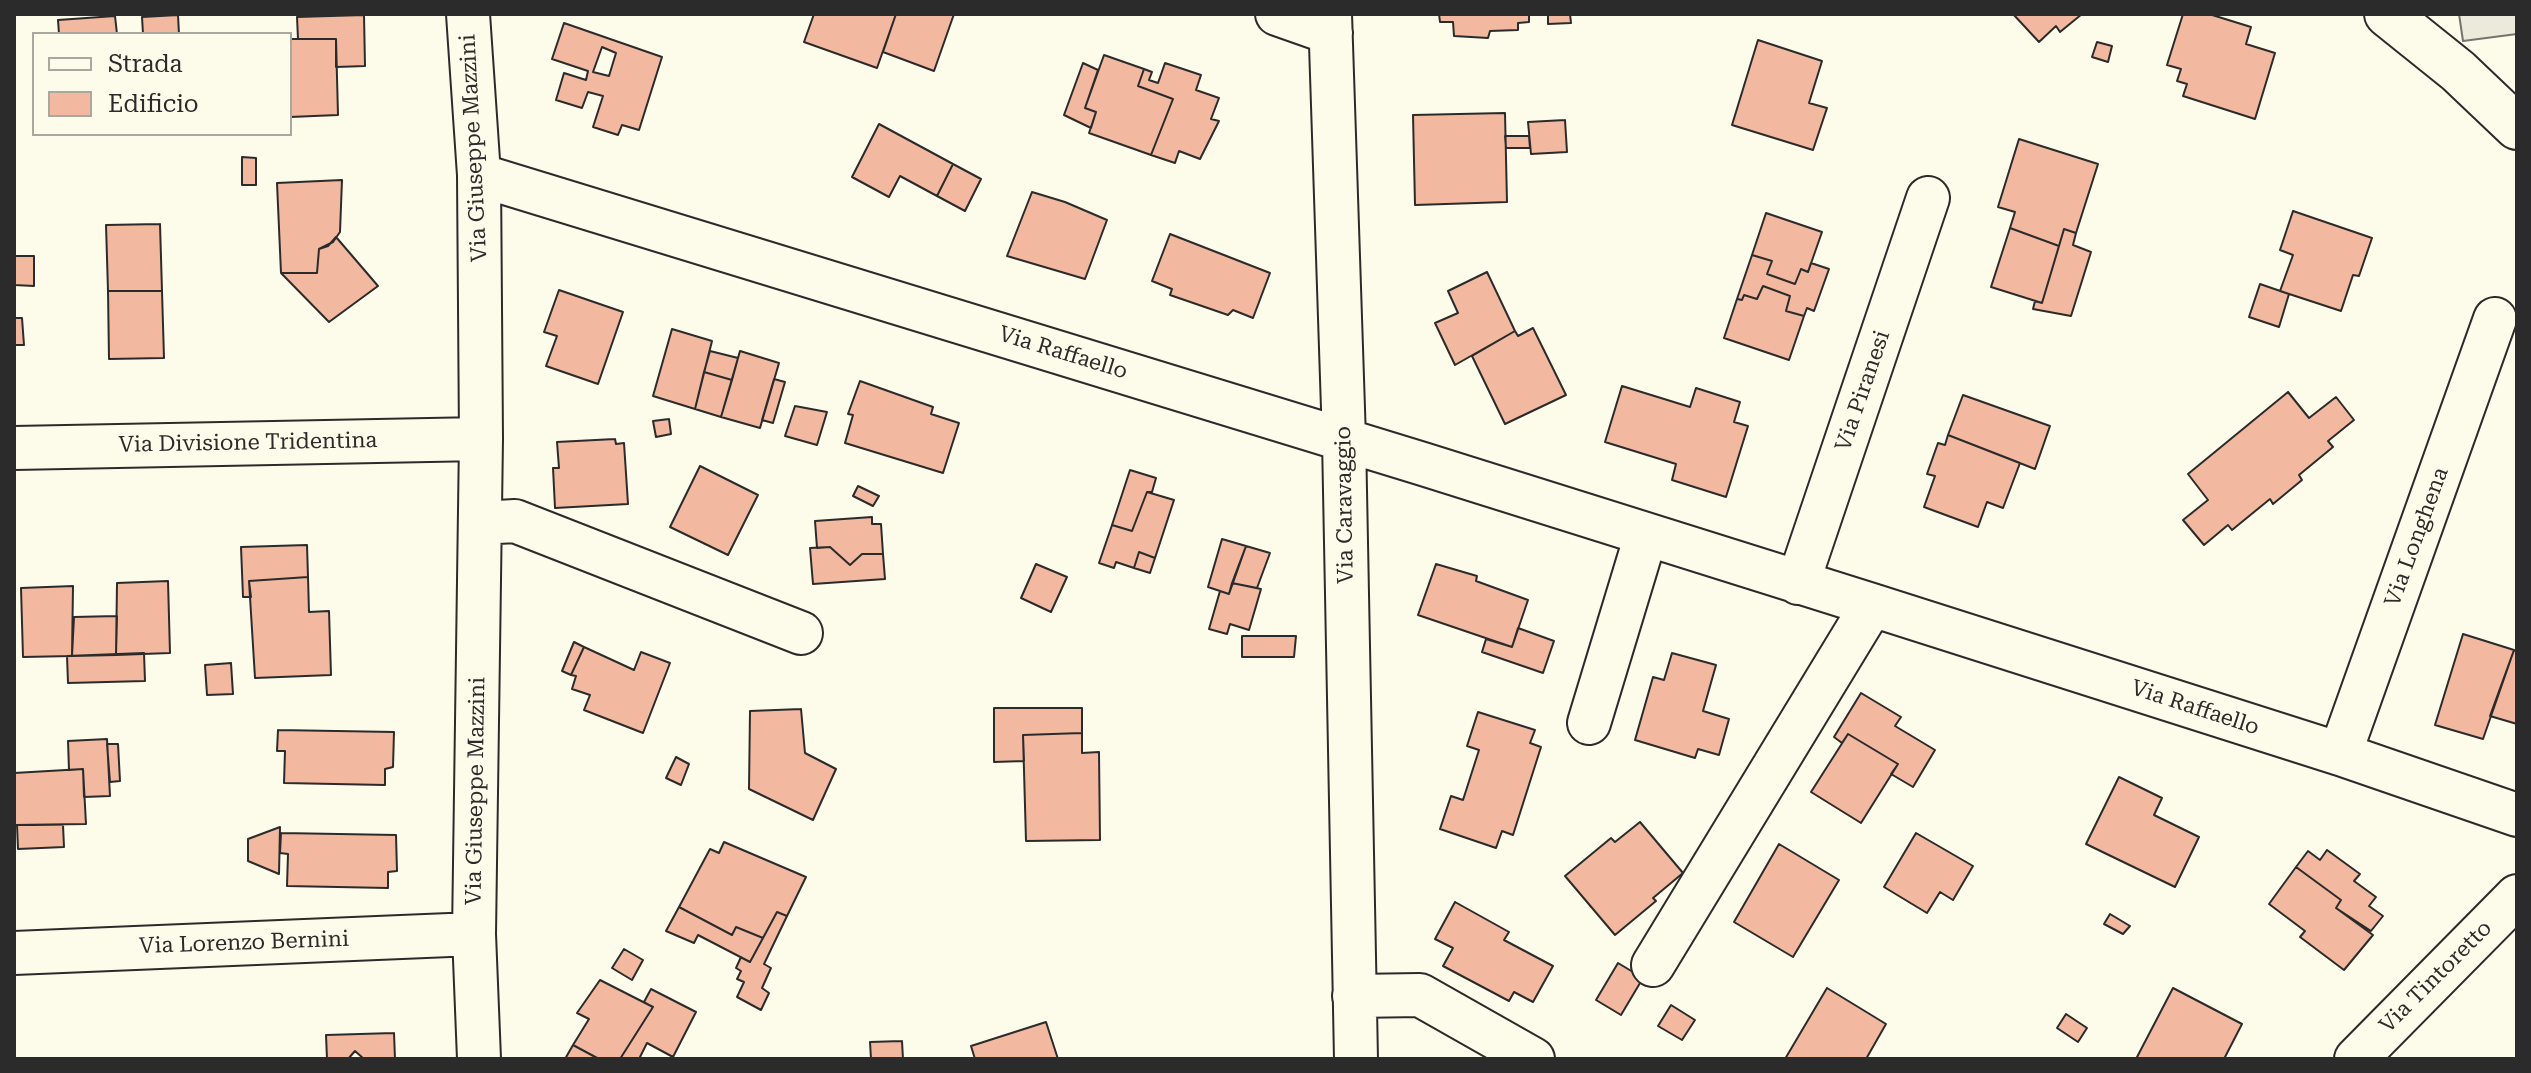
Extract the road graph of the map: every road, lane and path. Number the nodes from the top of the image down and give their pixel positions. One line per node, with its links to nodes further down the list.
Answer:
1 (468, 14): 6 (street, Via Giuseppe Mazzini)
2 (1277, 14): 4 (street)
3 (2387, 14): 5 (main road)
4 (1331, 24): 10 (street, Via Caravaggio)
5 (2517, 127)
6 (479, 175): 9 (street, Via Giuseppe Mazzini); 10 (street, Via Raffaello)
7 (1928, 198): 14 (street, Via Piranesi)
8 (2495, 319): 18 (street, Via Longhena)
9 (481, 439): 11 (street, Via Divisione Tridentina); 12 (street, Via Giuseppe Mazzini)
10 (1344, 439): 13 (street, Via Raffaello); 24 (street, Via Caravaggio)
11 (14, 448)
12 (480, 523): 16 (street); 21 (street, Via Giuseppe Mazzini)
13 (1646, 535): 14 (street, Via Raffaello); 17 (street)
14 (1798, 583): 15 (street, Via Raffaello)
15 (1872, 605): 18 (street, Via Raffaello); 23 (street)
16 (801, 633)
17 (1589, 723)
18 (2340, 754): 19 (street, Via Raffaello)
19 (2517, 815)
20 (2517, 896): 28 (street, Via Tintoretto)
21 (474, 934): 22 (street, Via Lorenzo Bernini); 25 (street, Via Giuseppe Mazzini)
22 (14, 953)
23 (1653, 965)
24 (1354, 996): 26 (street, Via Caravaggio); 27 (street)
25 (479, 1059)
26 (1356, 1059)
27 (1533, 1059)
28 (2356, 1059)

